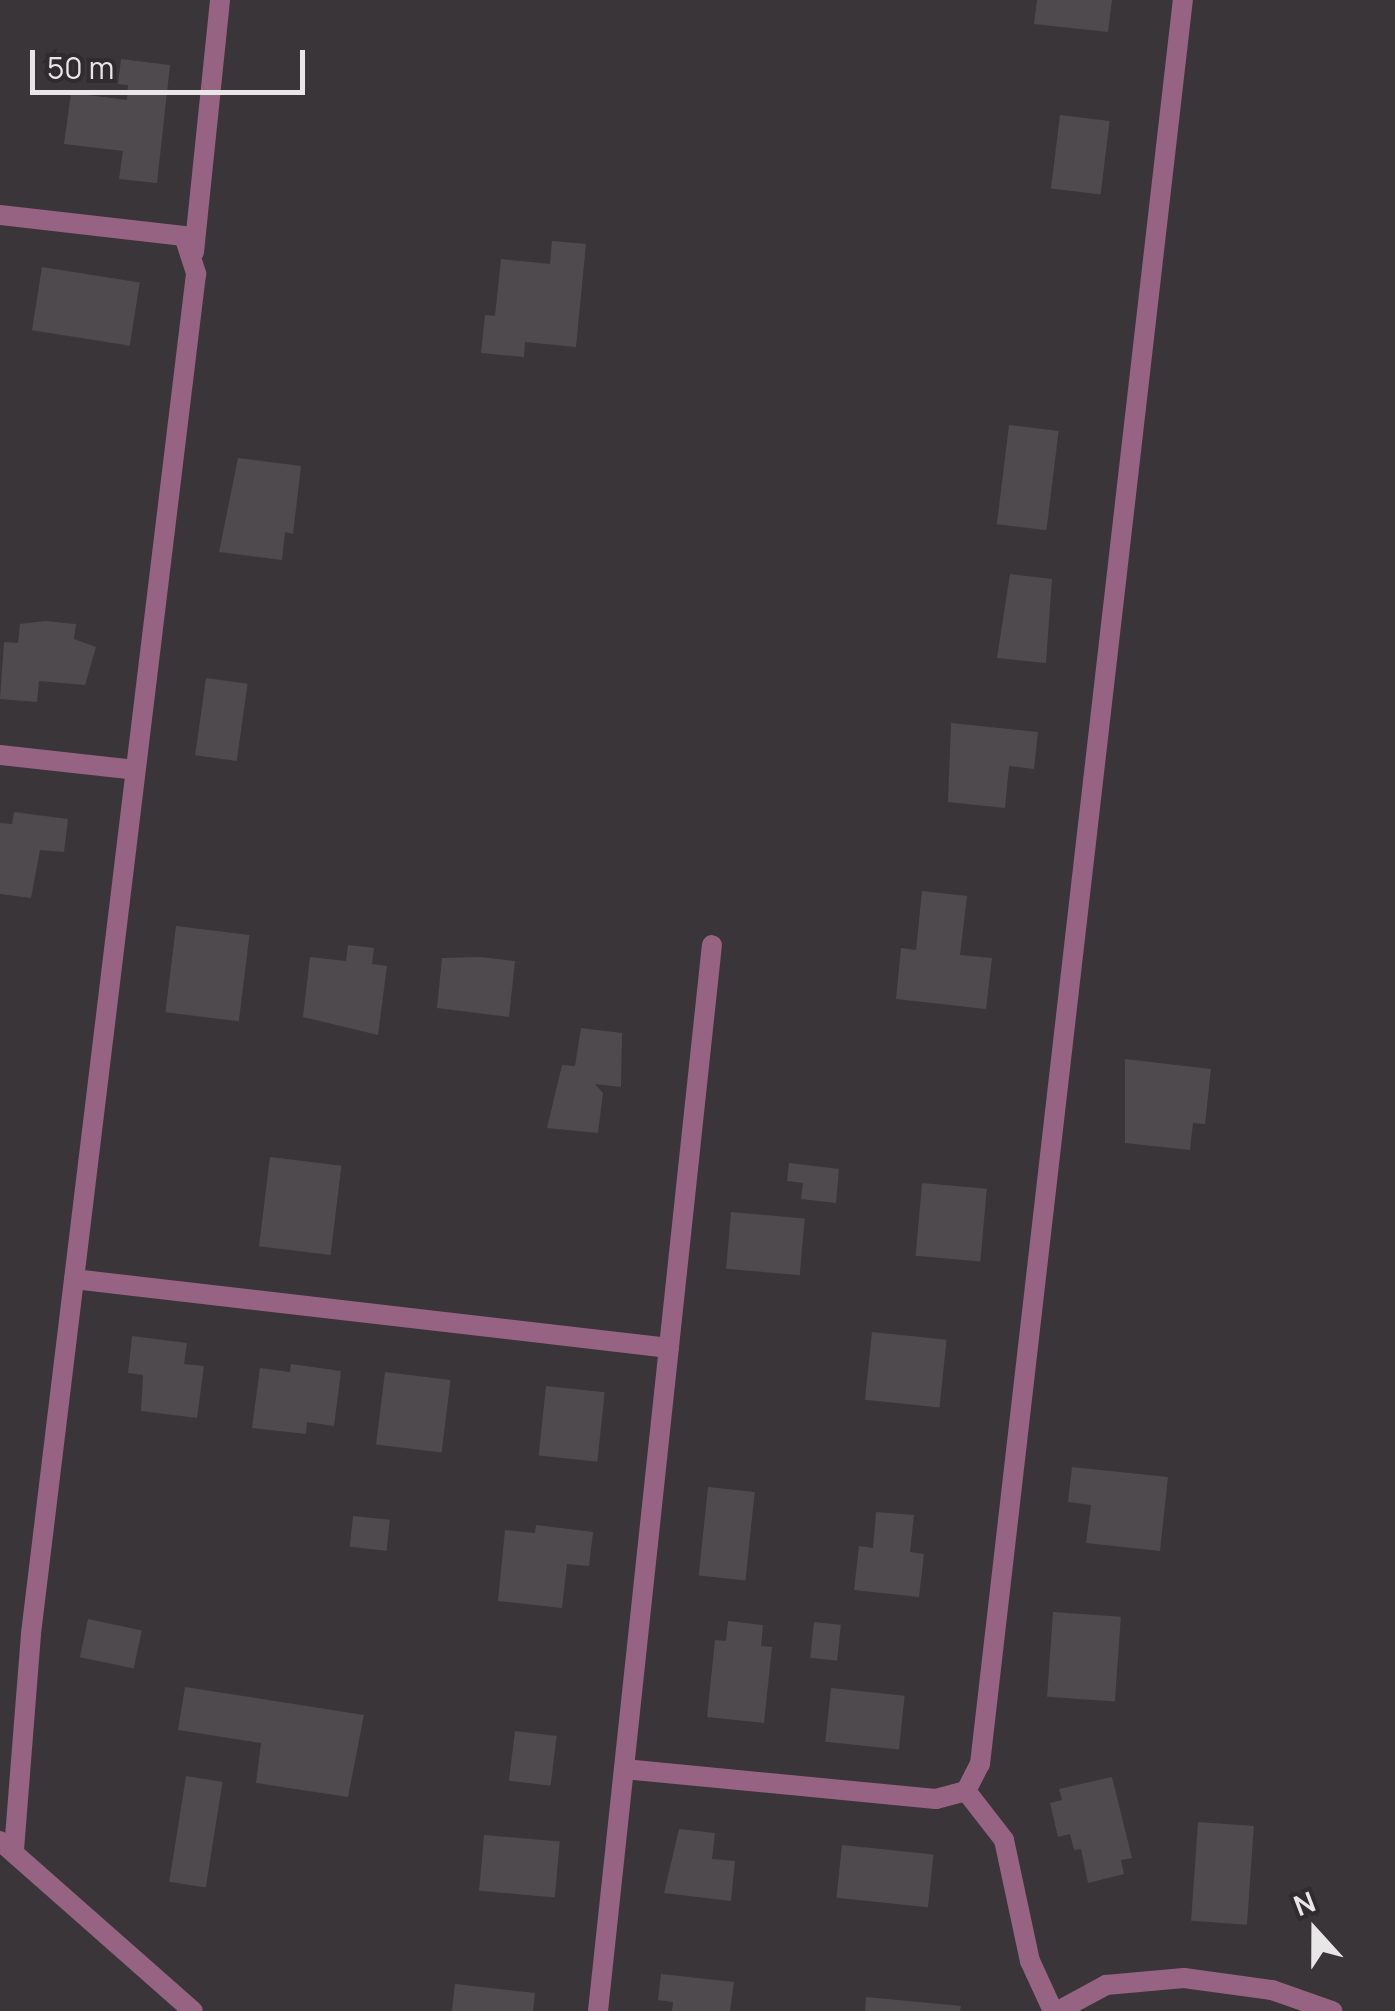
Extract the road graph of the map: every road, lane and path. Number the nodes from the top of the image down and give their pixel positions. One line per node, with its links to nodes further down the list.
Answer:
1 (220, 0): 4 (street)
2 (1183, 0): 11 (street)
3 (0, 215): 4 (street)
4 (194, 252): 6 (street)
5 (0, 755): 6 (street)
6 (135, 770): 8 (street)
7 (712, 945): 9 (street)
8 (74, 1279): 9 (street); 12 (street)
9 (669, 1348): 10 (street)
10 (624, 1769): 11 (street); 14 (street)
11 (966, 1791): 15 (street)
12 (7, 1846): 13 (street)
13 (193, 2011)
14 (598, 2011)
15 (1055, 2011): 16 (street)
16 (1332, 2011)

